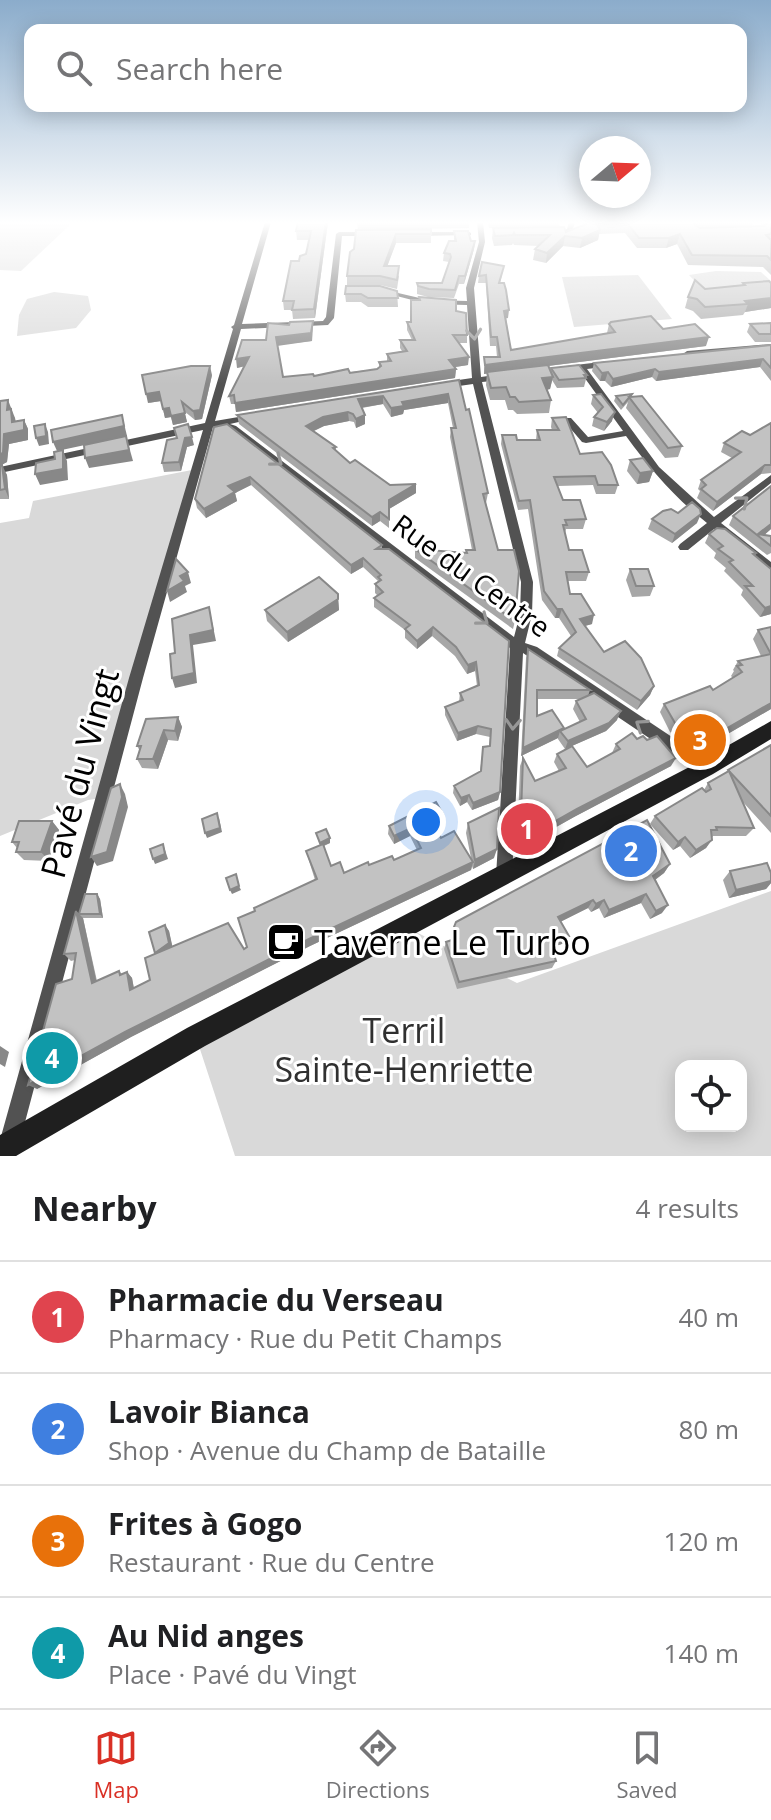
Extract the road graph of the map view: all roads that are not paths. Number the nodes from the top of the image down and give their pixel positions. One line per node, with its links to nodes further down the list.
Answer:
1 (251, 276): 8 (street, Pavé du Vingt)
2 (335, 276): 4 (street)
3 (473, 276): 7 (street)
4 (334, 290): 5 (street); 8 (street)
5 (349, 290)
6 (365, 290): 7 (street)
7 (470, 303): 15 (street, one-way to 15)
8 (235, 327): 19 (street, Pavé du Vingt)
9 (771, 347): 10 (street)
10 (674, 355)
11 (627, 361): 12 (street)
12 (581, 367): 13 (street); 20 (street)
13 (552, 371)
14 (507, 376): 15 (street)
15 (477, 380): 16 (street); 26 (street)
16 (430, 388)
17 (259, 415): 19 (street)
18 (568, 420): 20 (street)
19 (212, 422): 21 (street); 26 (street, Rue du Centre, one-way to 26); 30 (street, Pavé du Vingt)
20 (629, 433): 23 (street)
21 (0, 470)
22 (771, 478): 23 (street, one-way to 22)
23 (715, 524): 24 (street); 25 (street)
24 (684, 547)
25 (771, 568)
26 (517, 646): 28 (street, Rue du Centre, one-way to 26); 29 (street, one-way to 29)
27 (771, 729): 28 (street)
28 (706, 768): 29 (street)
29 (504, 876): 30 (street)
30 (6, 1149)

